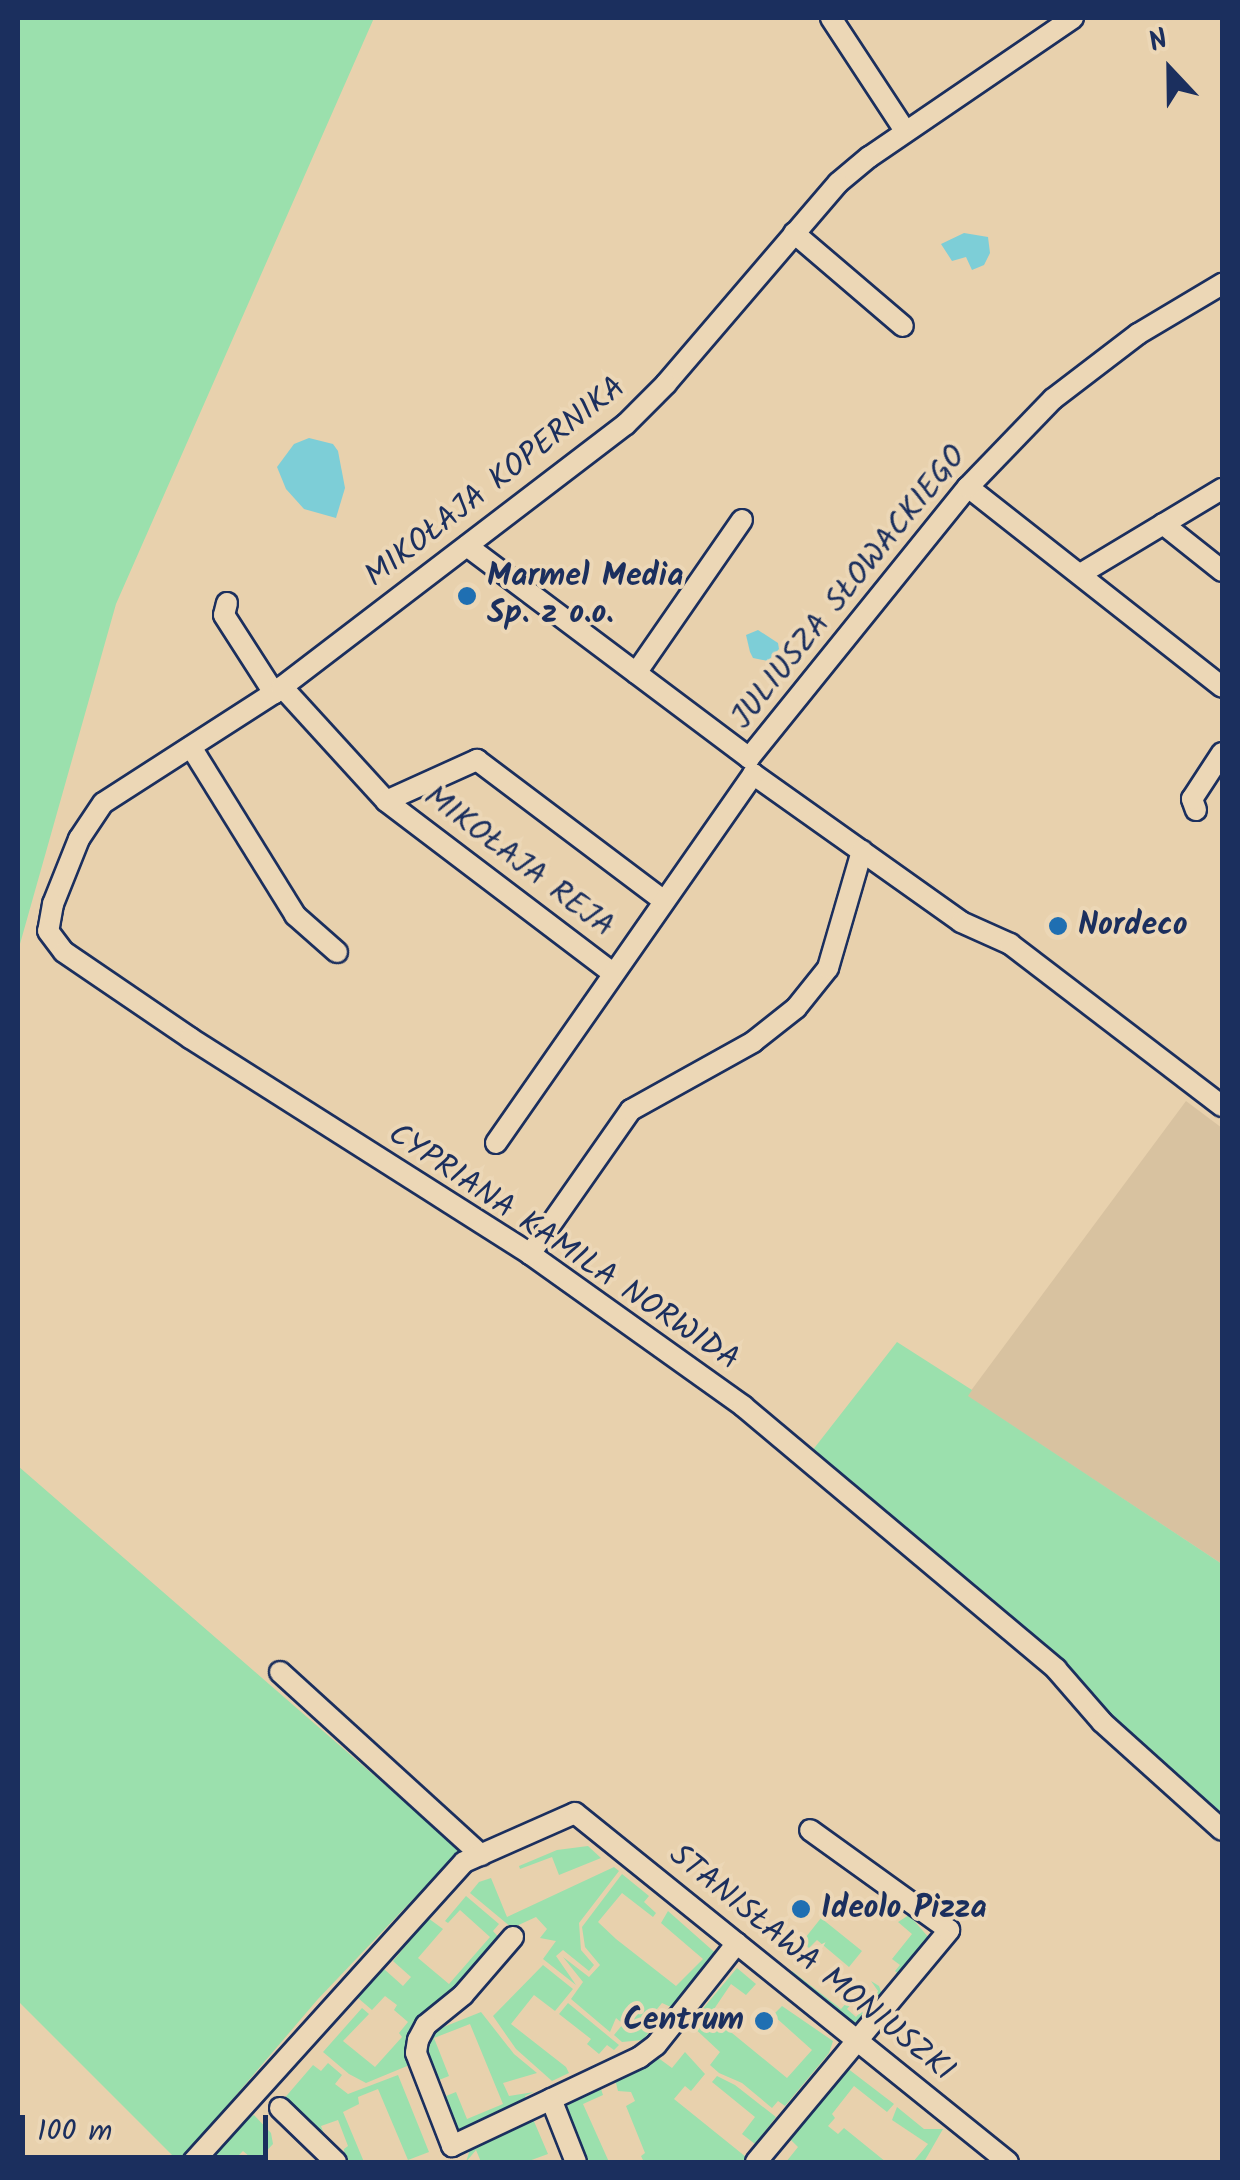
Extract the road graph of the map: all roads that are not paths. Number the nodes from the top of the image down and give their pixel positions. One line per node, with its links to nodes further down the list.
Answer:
1 (831, 18): 3 (street)
2 (1074, 18): 3 (street, MIKOŁAJA KOPERNIKA)
3 (906, 132): 4 (street, MIKOŁAJA KOPERNIKA)
4 (794, 233): 6 (street); 11 (street, MIKOŁAJA KOPERNIKA)
5 (1222, 284): 7 (street, JULIUSZA SŁOWACKIEGO)
6 (903, 326)
7 (968, 486): 13 (street); 20 (street, JULIUSZA SŁOWACKIEGO)
8 (1222, 489): 10 (street)
9 (742, 520): 15 (street)
10 (1163, 524): 12 (street); 13 (street)
11 (467, 546): 15 (street); 17 (street, MIKOŁAJA KOPERNIKA)
12 (1222, 571)
13 (1082, 572): 16 (street)
14 (226, 603): 17 (street)
15 (636, 672): 20 (street)
16 (1222, 687)
17 (278, 690): 18 (street, MIKOŁAJA KOPERNIKA); 21 (street, MIKOŁAJA REJA)
18 (191, 748): 25 (street, MIKOŁAJA KOPERNIKA); 26 (street)
19 (1222, 753): 22 (street)
20 (751, 766): 23 (street); 24 (street, JULIUSZA SŁOWACKIEGO)
21 (386, 802): 24 (street, MIKOŁAJA REJA); 27 (street, MIKOŁAJA REJA)
22 (1196, 810)
23 (862, 851): 28 (street); 30 (street)
24 (663, 900): 27 (street, JULIUSZA SŁOWACKIEGO)
25 (64, 952): 30 (street, CYPRIANA KAMILA NORWIDA)
26 (337, 952)
27 (613, 973): 29 (street, JULIUSZA SŁOWACKIEGO)
28 (1222, 1106)
29 (496, 1142)
30 (530, 1254): 33 (street, CYPRIANA KAMILA NORWIDA)
31 (280, 1672): 34 (street)
32 (810, 1830): 37 (street)
33 (1222, 1830)
34 (481, 1854): 36 (street, STANISŁAWA MONIUSZKI); 41 (street)
35 (513, 1937): 40 (street)
36 (737, 1943): 37 (street, STANISŁAWA MONIUSZKI); 38 (street)
37 (858, 2041): 44 (street); 45 (street, STANISŁAWA MONIUSZKI)
38 (551, 2099): 40 (street); 43 (street)
39 (280, 2108): 42 (street)
40 (456, 2154)
41 (193, 2162)
42 (336, 2162)
43 (576, 2162)
44 (756, 2162)
45 (1008, 2162)

